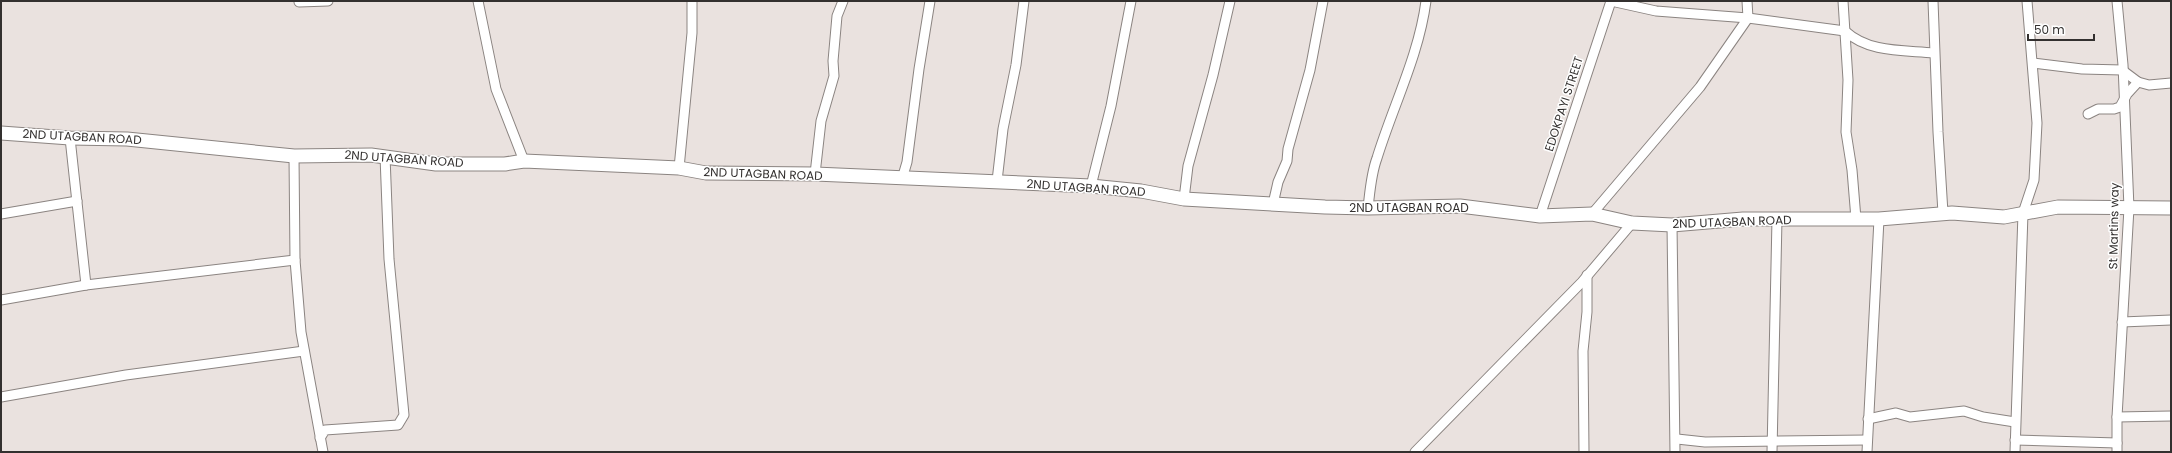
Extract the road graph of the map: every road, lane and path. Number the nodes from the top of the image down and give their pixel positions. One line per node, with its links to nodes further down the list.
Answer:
1 (328, 1): 17 (street)
2 (478, 1): 31 (street)
3 (692, 1): 32 (street)
4 (843, 1): 33 (street)
5 (930, 1): 34 (street)
6 (1024, 1): 35 (street)
7 (1131, 1): 36 (street)
8 (1230, 1): 37 (street)
9 (1323, 1): 39 (street)
10 (1426, 1): 40 (street)
11 (1611, 1): 18 (street); 47 (street, EDOKPAYI STREET)
12 (1747, 1): 18 (street)
13 (1843, 1): 19 (street)
14 (1933, 1): 20 (street)
15 (2027, 1): 21 (street)
16 (2117, 1): 22 (street, St Martins way)
17 (299, 2)
18 (1748, 18): 19 (street); 45 (street)
19 (1845, 31): 20 (street); 49 (street)
20 (1934, 53): 46 (street)
21 (2034, 63): 22 (street); 43 (street)
22 (2122, 70): 23 (street); 25 (street, St Martins way)
23 (2138, 82): 24 (street); 25 (street)
24 (2171, 84)
25 (2124, 100): 26 (street); 41 (street, St Martins way)
26 (2088, 114)
27 (1, 133): 28 (street, 2ND UTAGBAN ROAD)
28 (70, 138): 29 (street, 2ND UTAGBAN ROAD); 38 (street)
29 (294, 156): 30 (street, 2ND UTAGBAN ROAD); 53 (street)
30 (385, 156): 31 (street, 2ND UTAGBAN ROAD); 65 (street)
31 (524, 161): 32 (street, 2ND UTAGBAN ROAD)
32 (680, 168): 33 (street, 2ND UTAGBAN ROAD)
33 (815, 174): 34 (street, 2ND UTAGBAN ROAD)
34 (902, 179): 35 (street, 2ND UTAGBAN ROAD)
35 (997, 181): 36 (street, 2ND UTAGBAN ROAD)
36 (1091, 186): 37 (street, 2ND UTAGBAN ROAD)
37 (1184, 199): 39 (street, 2ND UTAGBAN ROAD)
38 (77, 200): 44 (street); 55 (street)
39 (1273, 204): 40 (street, 2ND UTAGBAN ROAD)
40 (1368, 208): 47 (street, 2ND UTAGBAN ROAD)
41 (2129, 208): 42 (street, 2ND UTAGBAN ROAD); 43 (street, 2ND UTAGBAN ROAD); 58 (street, St Martins way)
42 (2171, 208)
43 (2023, 213): 46 (street, 2ND UTAGBAN ROAD); 64 (street)
44 (1, 214)
45 (1592, 214): 47 (street, 2ND UTAGBAN ROAD); 51 (street, 2ND UTAGBAN ROAD)
46 (1943, 214): 50 (street, 2ND UTAGBAN ROAD)
47 (1540, 216)
48 (1776, 219): 49 (street, 2ND UTAGBAN ROAD); 52 (street, 2ND UTAGBAN ROAD); 67 (street)
49 (1856, 219): 50 (street, 2ND UTAGBAN ROAD)
50 (1879, 219): 63 (street)
51 (1632, 223): 52 (street, 2ND UTAGBAN ROAD); 54 (street)
52 (1672, 225): 74 (street)
53 (295, 260): 55 (street); 59 (street)
54 (1587, 276): 72 (street); 73 (street)
55 (86, 285): 56 (street)
56 (1, 300)
57 (2171, 320): 58 (street)
58 (2122, 322): 61 (street, St Martins way)
59 (304, 351): 60 (street); 65 (street)
60 (1, 397)
61 (2117, 416): 62 (street); 70 (street, St Martins way)
62 (2171, 416)
63 (1868, 420): 64 (street); 68 (street)
64 (2015, 422): 69 (street)
65 (320, 438): 71 (street)
66 (1677, 438): 67 (street)
67 (1772, 440): 68 (street); 75 (street)
68 (1867, 440): 76 (street)
69 (2015, 440): 70 (street); 77 (street)
70 (2117, 447)
71 (323, 452)
72 (1415, 452)
73 (1584, 452)
74 (1675, 452)
75 (1772, 452)
76 (1867, 452)
77 (2015, 452)

